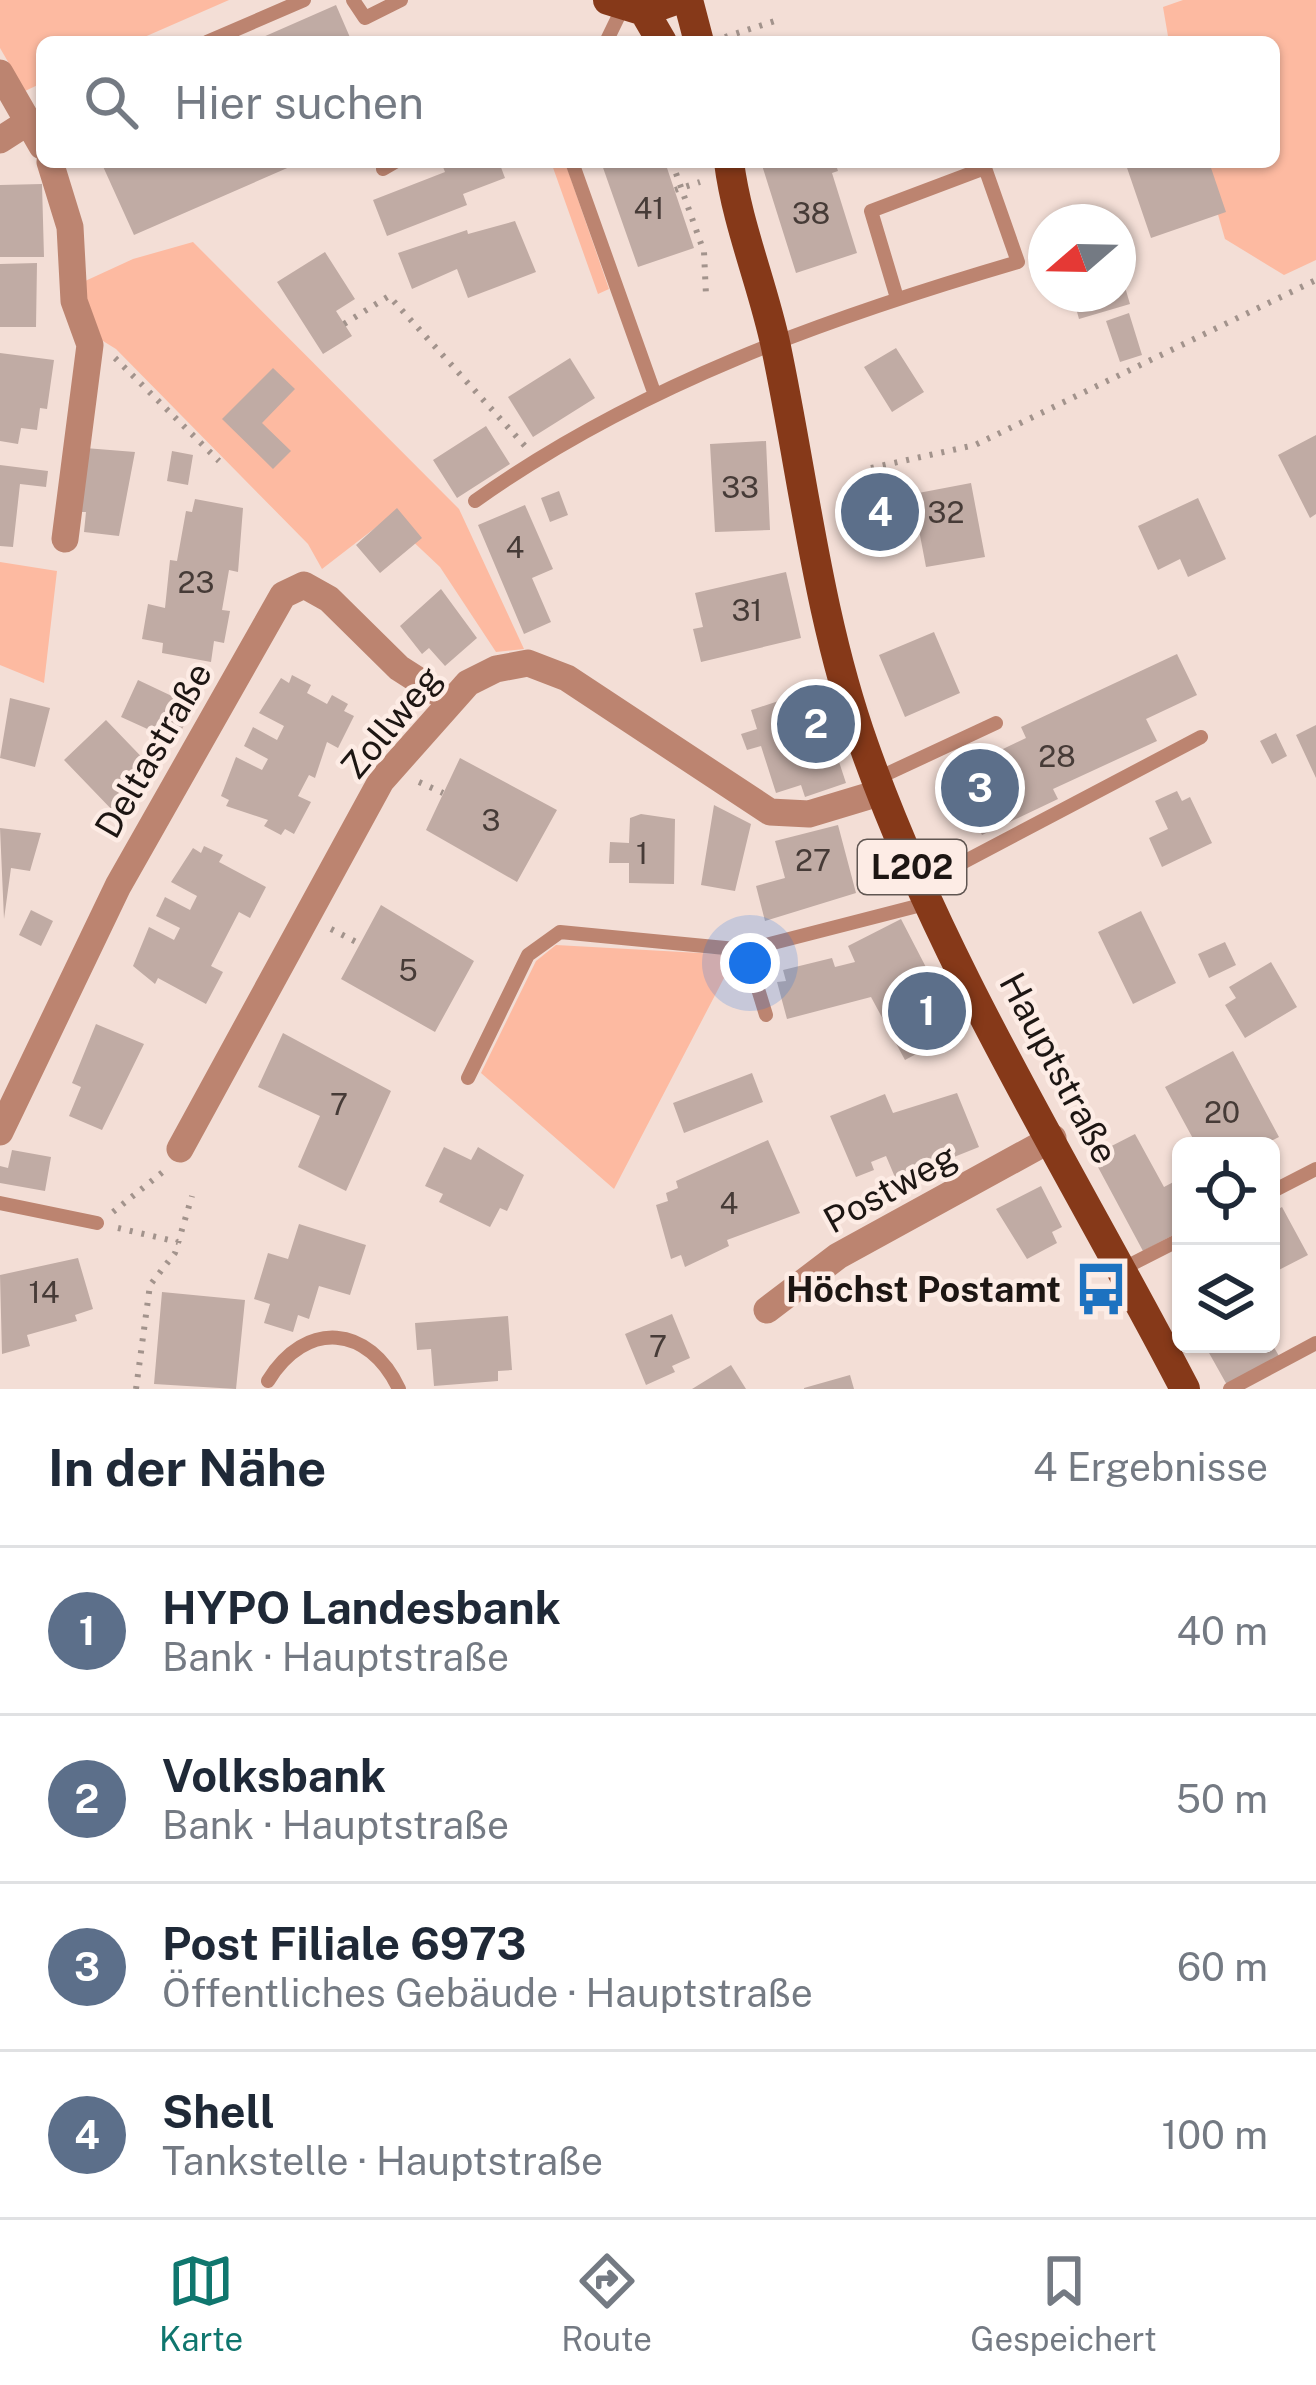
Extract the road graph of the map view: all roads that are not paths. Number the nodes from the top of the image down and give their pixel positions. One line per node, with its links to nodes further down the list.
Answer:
1 (304, 0): 7 (lane)
2 (353, 0): 3 (lane)
3 (401, 0)
4 (675, 0): 6 (main road)
5 (688, 0): 10 (main road)
6 (625, 6): 8 (lane); 9 (main road)
7 (221, 36)
8 (609, 36)
9 (656, 36)
10 (697, 36)
11 (0, 74): 12 (street)
12 (35, 134): 13 (street)
13 (0, 140)
14 (52, 168): 22 (street)
15 (574, 168): 20 (lane)
16 (708, 172): 17 (main road, Hauptstraße / L202)
17 (731, 175): 19 (main road, Hauptstraße / L202)
18 (897, 298): 18 (lane); 19 (lane)
19 (775, 344): 20 (lane); 26 (main road, Hauptstraße / L202)
20 (656, 395): 21 (lane)
21 (475, 500)
22 (65, 539)
23 (448, 700): 26 (street, Zollweg); 31 (street, Deltastraße); 33 (street, Zollweg)
24 (997, 724): 26 (lane)
25 (1201, 737): 27 (lane)
26 (879, 785): 27 (main road, Hauptstraße / L202)
27 (925, 894): 28 (lane); 32 (main road, Hauptstraße / L202)
28 (746, 950): 29 (lane); 30 (lane)
29 (766, 1015)
30 (467, 1078)
31 (0, 1132)
32 (1053, 1138): 39 (main road, Hauptstraße / L202); 40 (street, Postweg)
33 (180, 1149)
34 (1316, 1169): 35 (lane)
35 (1280, 1187)
36 (0, 1203): 37 (lane)
37 (97, 1223)
38 (1172, 1244): 39 (lane)
39 (1122, 1269): 44 (main road, Hauptstraße / L202)
40 (767, 1310)
41 (1316, 1343): 45 (lane)
42 (268, 1381): 43 (lane)
43 (399, 1389)
44 (1185, 1389)
45 (1230, 1389)

